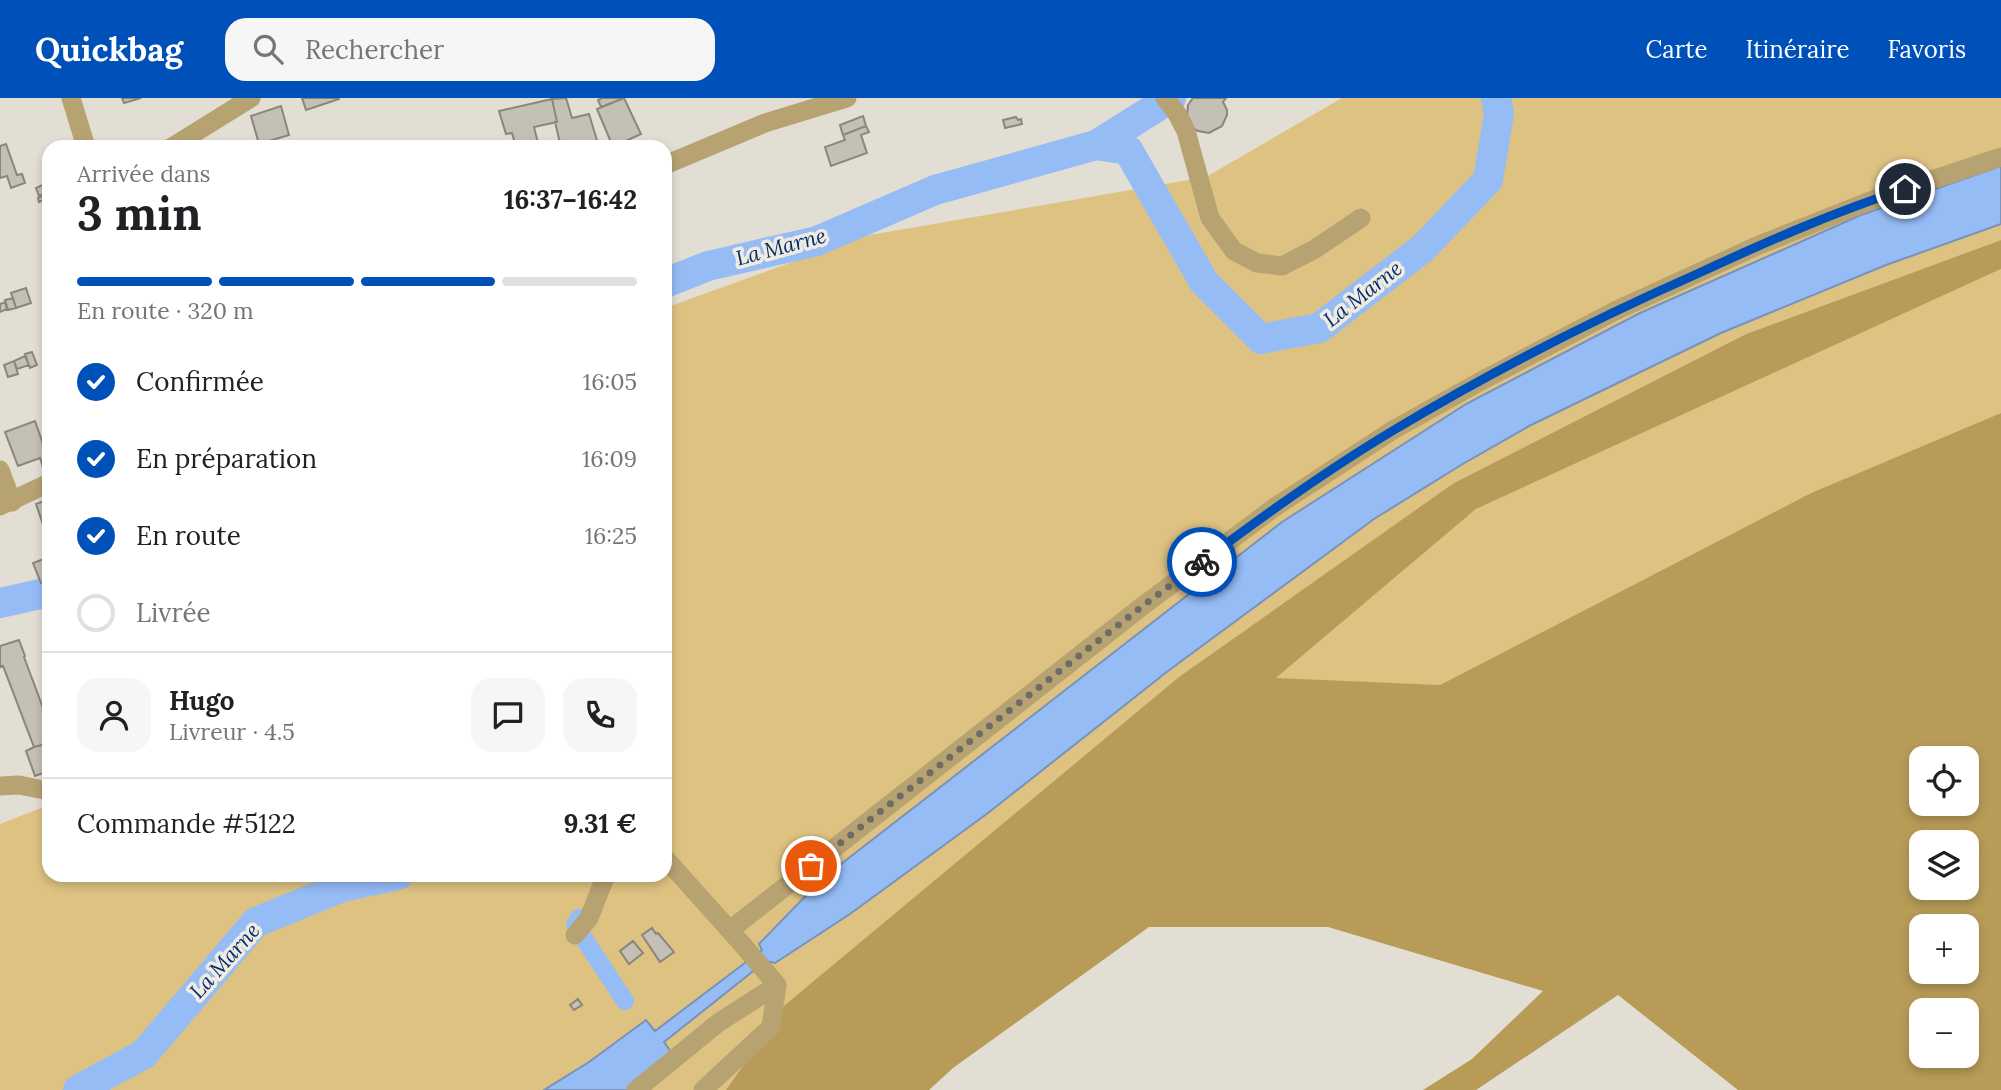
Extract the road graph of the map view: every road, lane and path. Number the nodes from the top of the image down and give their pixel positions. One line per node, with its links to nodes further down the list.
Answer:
1 (71, 98): 5 (street)
2 (251, 98): 6 (street)
3 (847, 98): 8 (street)
4 (1170, 105): 9 (street)
5 (84, 140)
6 (181, 140)
7 (2001, 157): 18 (street)
8 (672, 162)
9 (1361, 218)
10 (0, 470): 12 (street)
11 (42, 486): 12 (street)
12 (6, 504)
13 (0, 786): 14 (street)
14 (42, 790)
15 (672, 866): 18 (street)
16 (603, 882): 17 (street)
17 (578, 932)
18 (736, 937): 19 (street)
19 (771, 977): 20 (street); 21 (street)
20 (636, 1090)
21 (703, 1090)

